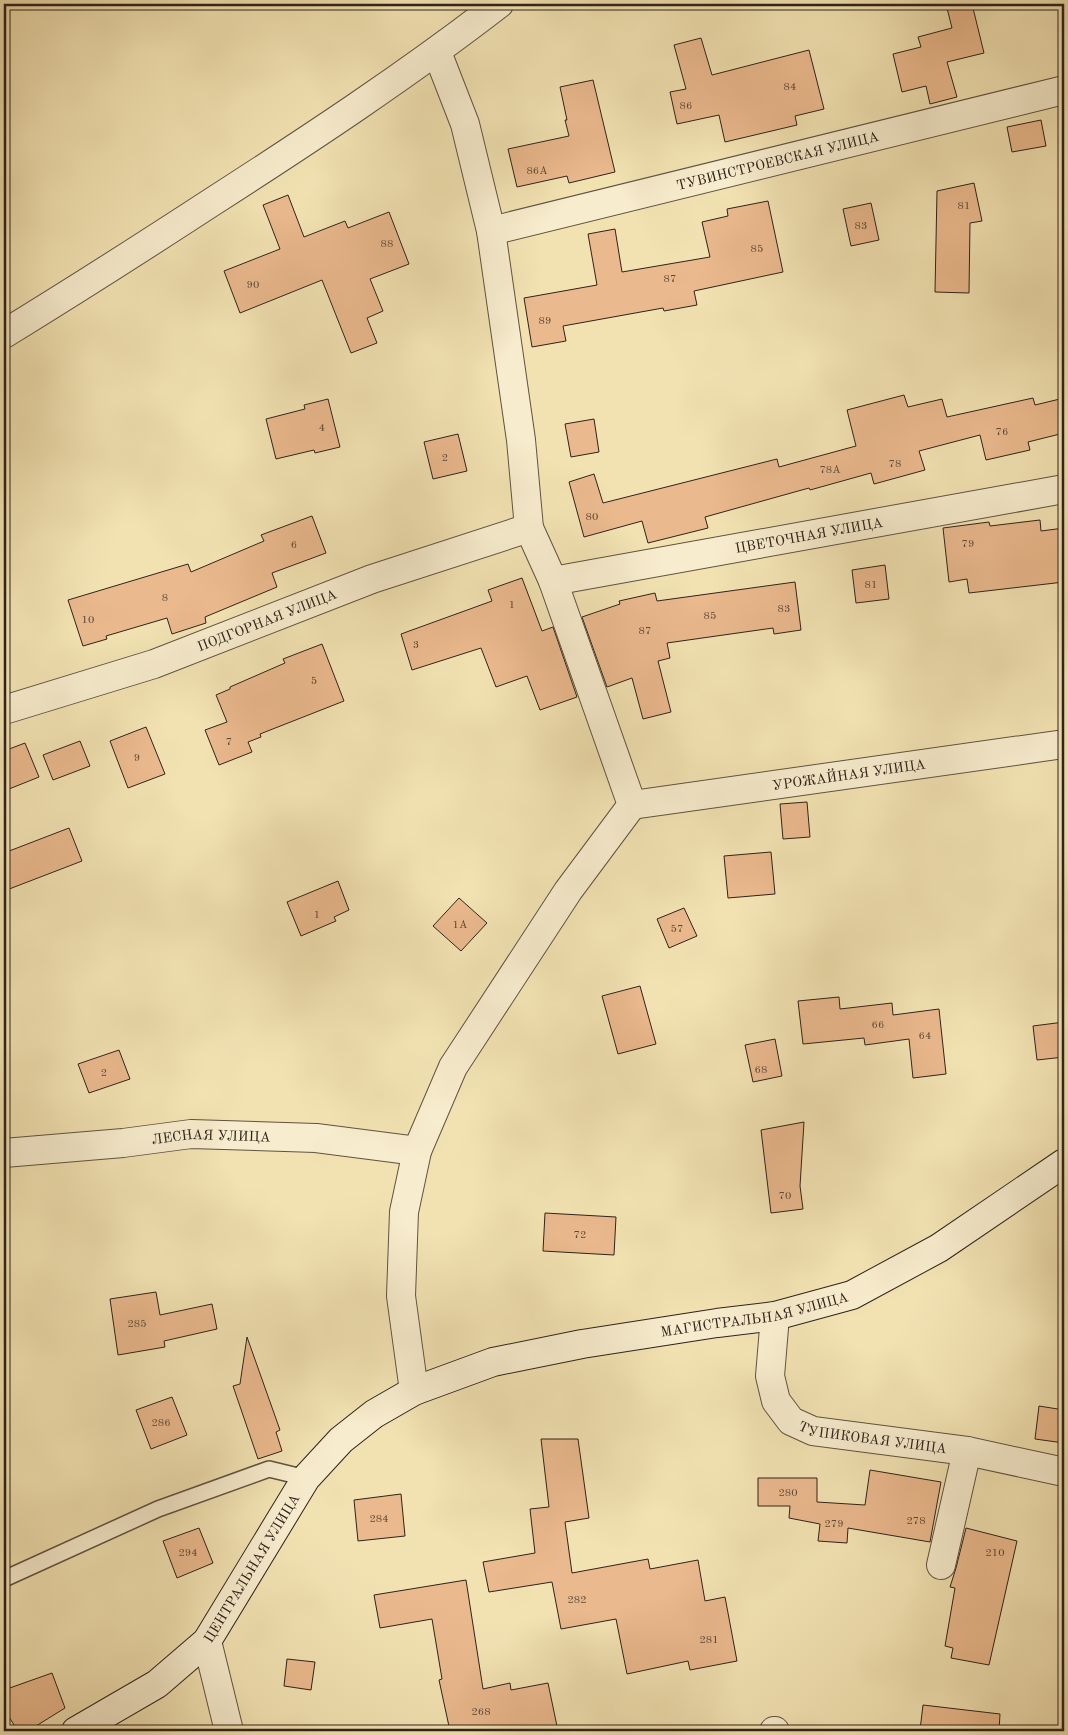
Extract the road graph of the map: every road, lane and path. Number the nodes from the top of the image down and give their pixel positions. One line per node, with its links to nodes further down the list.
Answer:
1 (499, 4): 2 (street)
2 (437, 52): 4 (street); 5 (street)
3 (1064, 90): 4 (street, ТУВИНСТРОЕВСКАЯ УЛИЦА)
4 (491, 231): 7 (street)
5 (4, 334)
6 (1064, 488): 8 (street, ЦВЕТОЧНАЯ УЛИЦА)
7 (529, 528): 8 (street); 9 (street, ПОДГОРНАЯ УЛИЦА)
8 (553, 581): 11 (street)
9 (4, 710)
10 (1064, 744): 11 (street, УРОЖАЙНАЯ УЛИЦА)
11 (632, 805): 12 (street)
12 (417, 1151): 13 (street, ЛЕСНАЯ УЛИЦА); 16 (street)
13 (4, 1153)
14 (1064, 1163): 15 (street, МАГИСТРАЛЬНАЯ УЛИЦА)
15 (775, 1316): 16 (street, МАГИСТРАЛЬНАЯ УЛИЦА); 17 (street, ТУПИКОВАЯ УЛИЦА)
16 (414, 1391): 19 (street, ЦЕНТРАЛЬНАЯ УЛИЦА)
17 (967, 1451): 18 (street, ТУПИКОВАЯ УЛИЦА); 20 (street)
18 (1064, 1472)
19 (306, 1478): 21 (lane); 22 (street, ЦЕНТРАЛЬНАЯ УЛИЦА)
20 (941, 1566)
21 (4, 1579)
22 (207, 1641): 23 (street, ЦЕНТРАЛЬНАЯ УЛИЦА); 24 (street)
23 (76, 1731)
24 (229, 1731)

